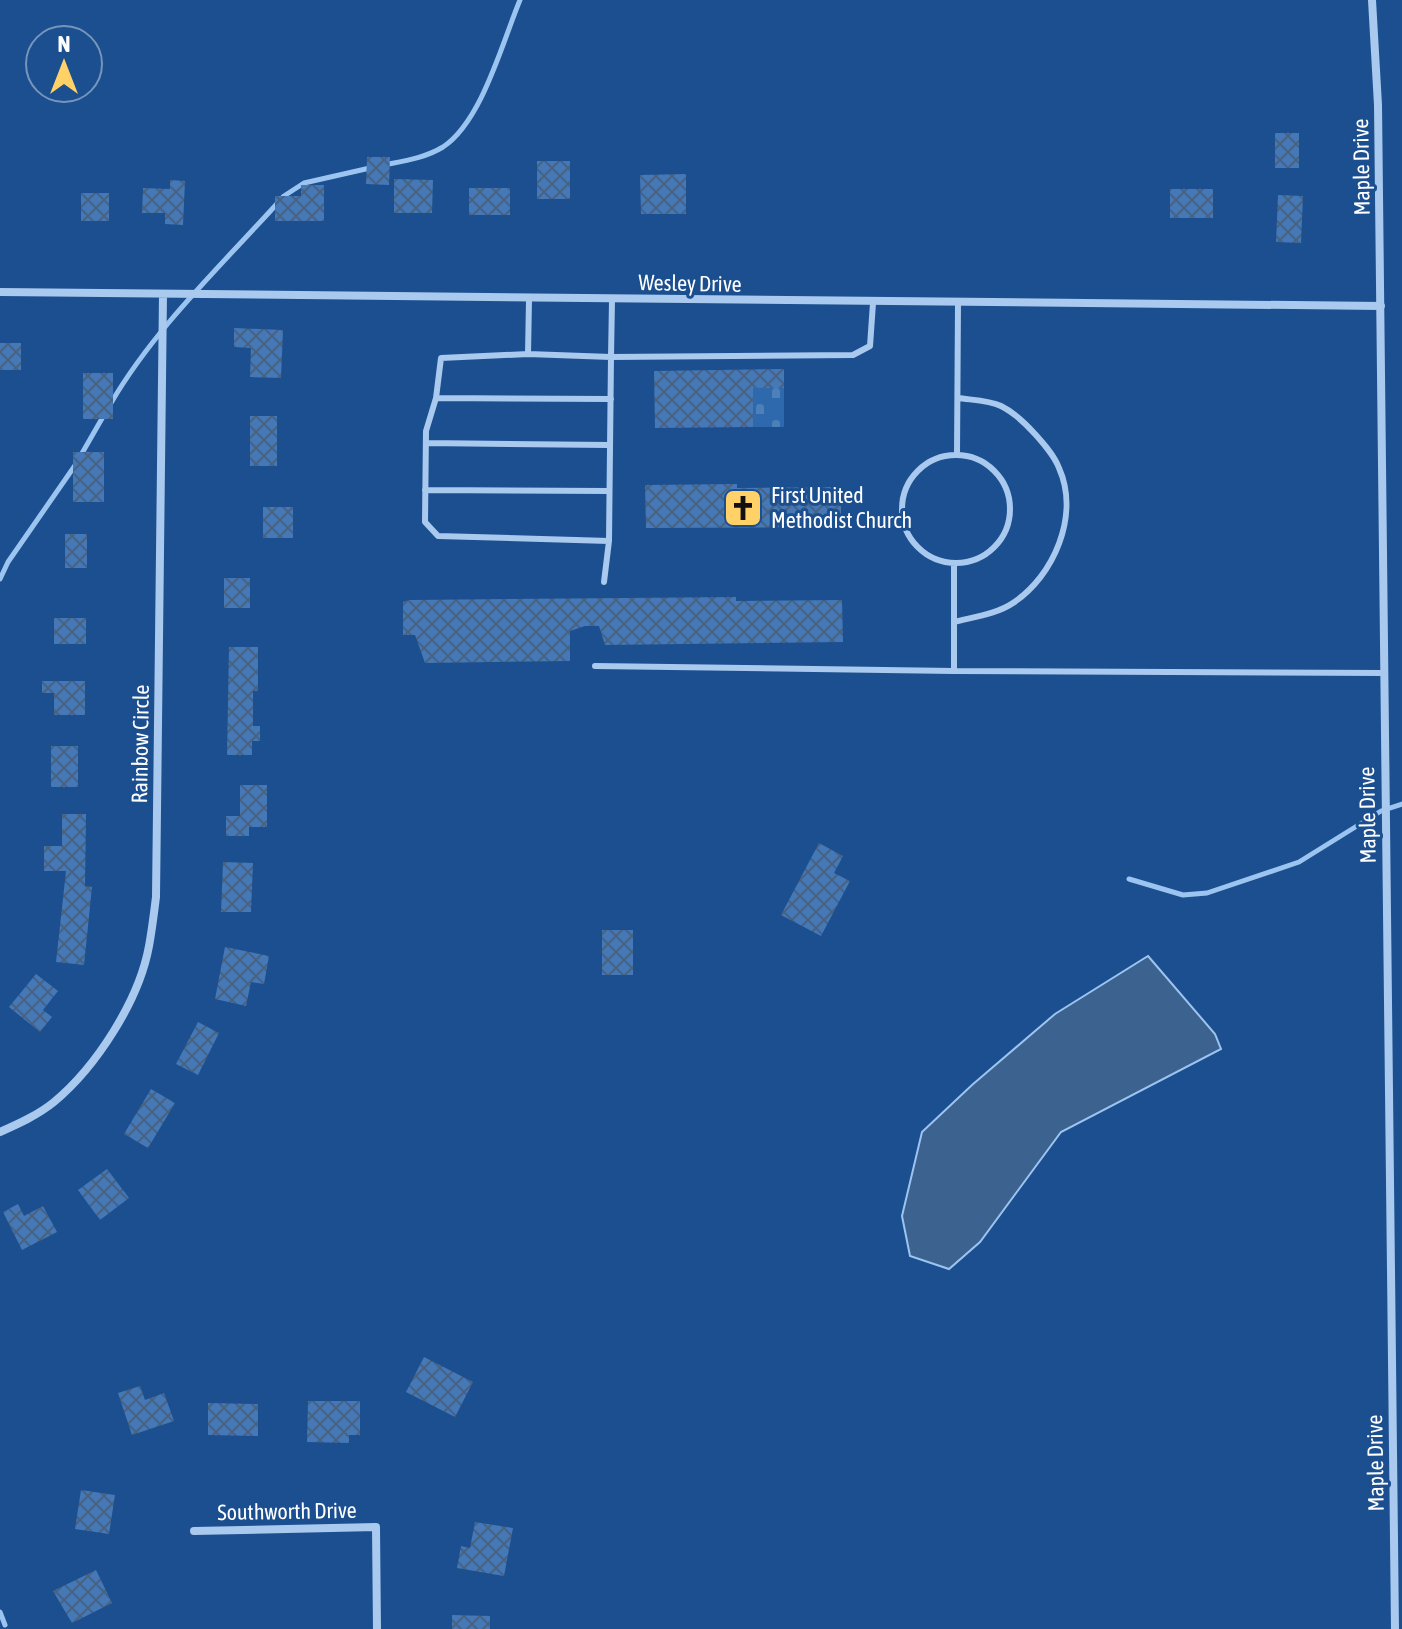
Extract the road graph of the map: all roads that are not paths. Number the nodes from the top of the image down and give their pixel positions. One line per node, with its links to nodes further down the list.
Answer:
1 (1372, 0): 8 (street, Maple Drive)
2 (0, 292): 3 (street, Wesley Drive)
3 (163, 294): 4 (street, Wesley Drive); 26 (street, Rainbow Circle)
4 (529, 300): 5 (street, Wesley Drive); 9 (lane)
5 (612, 300): 6 (street, Wesley Drive); 10 (lane)
6 (873, 303): 7 (street, Wesley Drive); 10 (lane)
7 (958, 304): 8 (street, Wesley Drive); 12 (lane)
8 (1381, 306): 25 (street, Maple Drive)
9 (528, 354): 10 (lane); 11 (lane)
10 (611, 357): 13 (lane)
11 (436, 398): 13 (lane); 14 (lane)
12 (958, 398): 16 (lane); 22 (lane)
13 (611, 399): 15 (lane)
14 (426, 443): 15 (lane); 17 (lane)
15 (609, 445): 18 (lane)
16 (957, 455): 20 (lane); 20 (lane)
17 (425, 490): 18 (lane); 19 (lane)
18 (609, 491): 19 (lane)
19 (609, 541): 21 (lane)
20 (954, 563): 22 (lane)
21 (604, 582)
22 (954, 622): 24 (lane)
23 (595, 666): 24 (lane)
24 (954, 671): 25 (lane)
25 (1384, 673): 27 (street, Maple Drive)
26 (0, 1132)
27 (1398, 1506): 30 (street, Maple Drive)
28 (194, 1531): 29 (street, Southworth Drive)
29 (377, 1629)
30 (1395, 1629)

